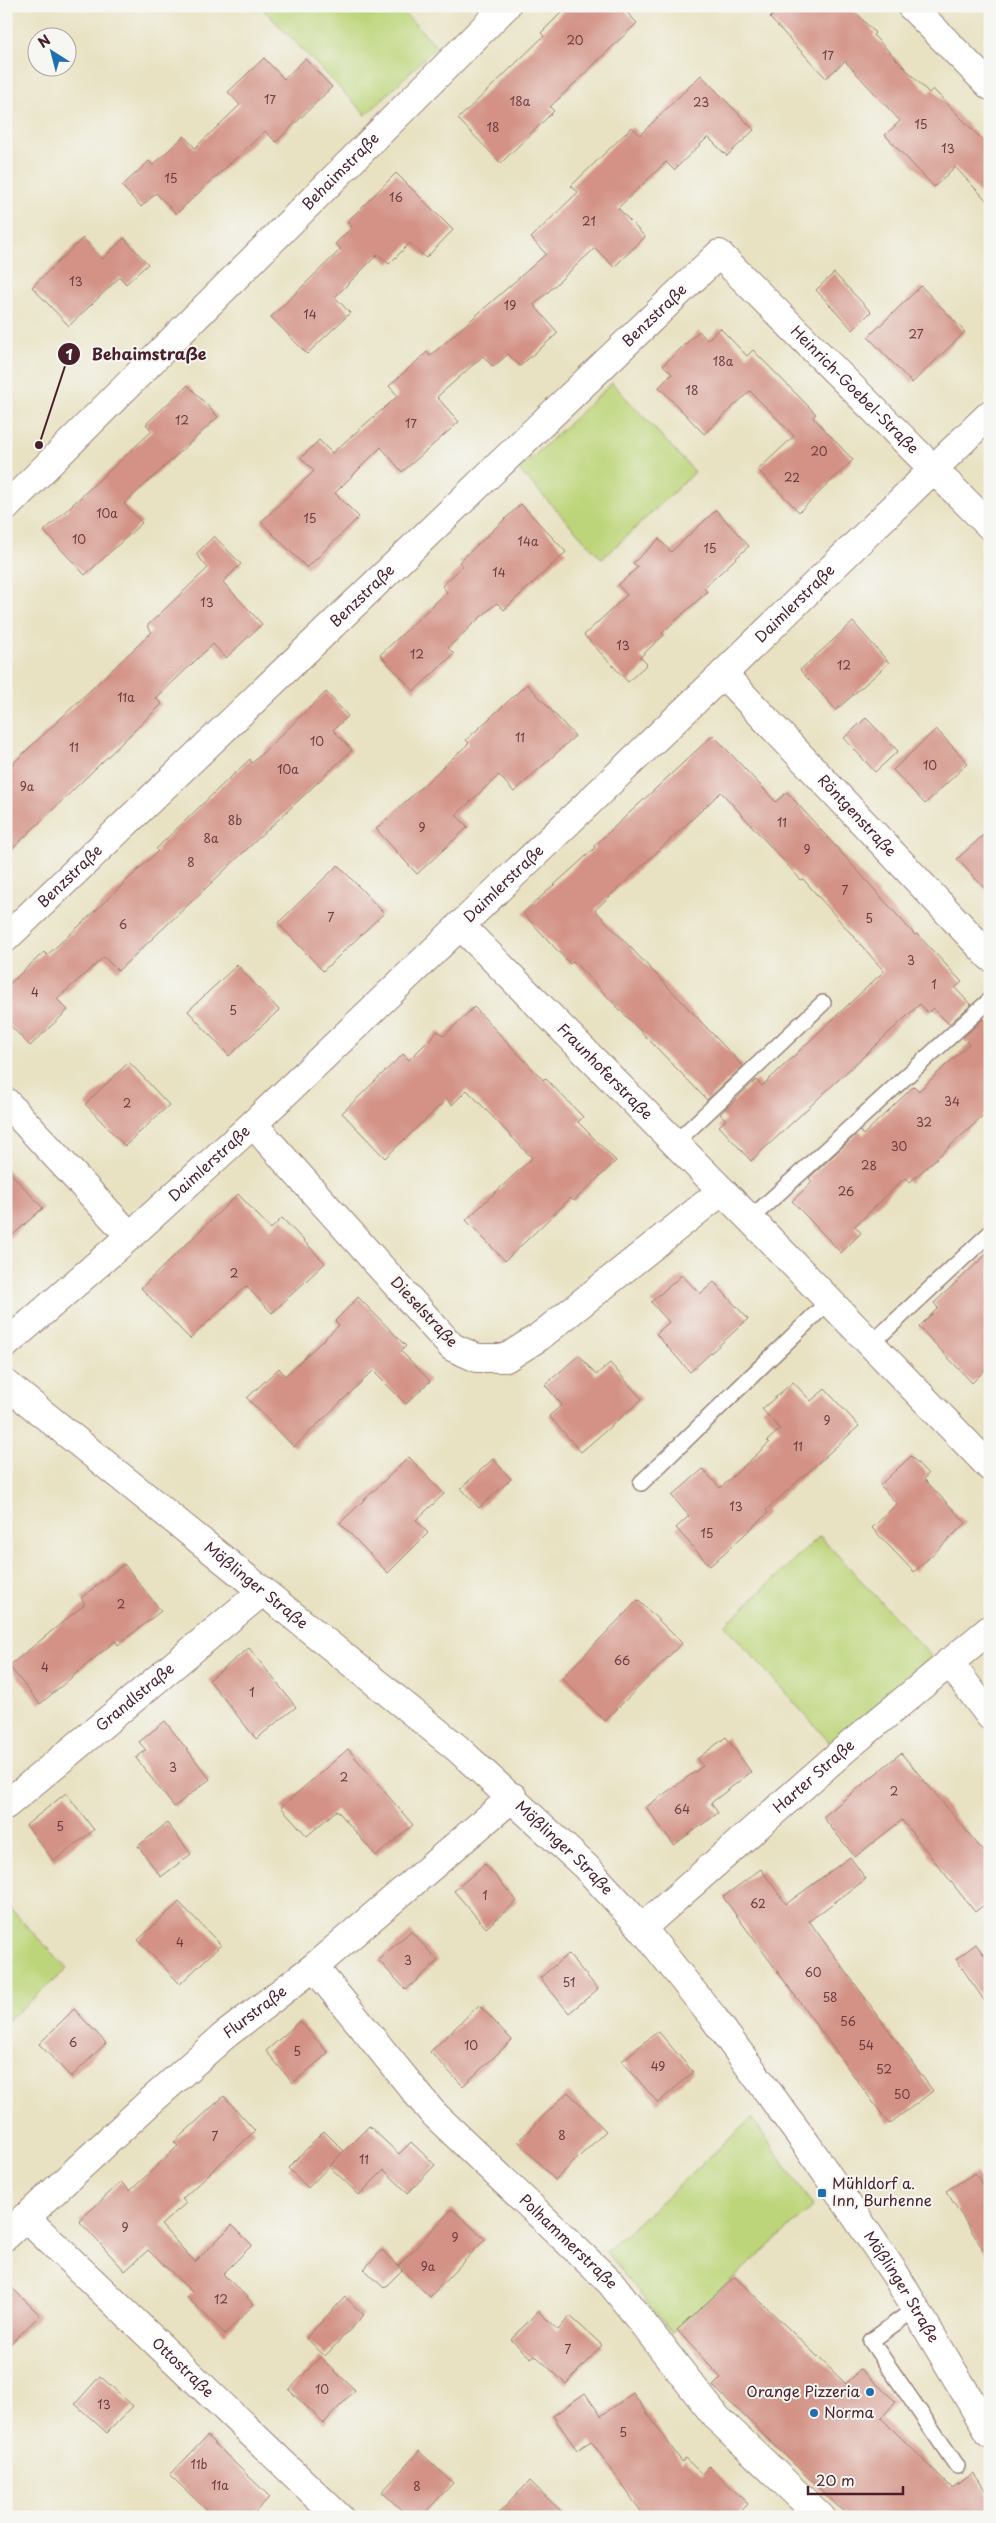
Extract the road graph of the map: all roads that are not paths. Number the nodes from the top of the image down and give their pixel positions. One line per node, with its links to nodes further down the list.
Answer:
1 (506, 6): 7 (street, Behaimstraße)
2 (912, 6): 3 (street)
3 (990, 86)
4 (719, 254): 6 (street, Heinrich-Goebel-Straße); 11 (street, Benzstraße)
5 (990, 414): 6 (street, Daimlerstraße)
6 (933, 468): 8 (street, Heinrich-Goebel-Straße); 9 (street, Daimlerstraße)
7 (6, 506)
8 (990, 526)
9 (723, 674): 10 (street, Daimlerstraße); 12 (street, Röntgenstraße)
10 (460, 925): 16 (street, Daimlerstraße); 17 (street, Fraunhoferstraße)
11 (6, 938)
12 (990, 957)
13 (990, 1000): 19 (lane)
14 (823, 1003): 17 (lane)
15 (6, 1102): 21 (street)
16 (253, 1124): 18 (street, Dieselstraße); 21 (street, Daimlerstraße)
17 (675, 1143): 18 (street, Fraunhoferstraße)
18 (722, 1191): 19 (street, Fraunhoferstraße)
19 (750, 1219): 22 (street, Fraunhoferstraße)
20 (990, 1233): 24 (lane)
21 (130, 1236): 23 (street, Daimlerstraße)
22 (829, 1301): 24 (street, Fraunhoferstraße); 27 (lane)
23 (6, 1344)
24 (871, 1344): 26 (street, Fraunhoferstraße)
25 (6, 1384): 28 (street, Mößlinger Straße)
26 (986, 1456)
27 (640, 1483)
28 (263, 1591): 32 (street, Mößlinger Straße); 33 (street, Grandlstraße)
29 (990, 1629): 30 (street, Harter Straße)
30 (949, 1662): 31 (street); 34 (street, Harter Straße)
31 (990, 1716)
32 (513, 1797): 34 (street, Mößlinger Straße); 35 (street, Flurstraße)
33 (6, 1804)
34 (642, 1928): 38 (street, Mößlinger Straße)
35 (314, 1967): 36 (street, Flurstraße); 42 (street, Polhammerstraße)
36 (25, 2217): 37 (street, Flurstraße); 41 (street, Ottostraße)
37 (6, 2236)
38 (916, 2308): 39 (street, Mößlinger Straße); 40 (lane)
39 (990, 2434)
40 (957, 2466)
41 (339, 2517)
42 (820, 2517)

